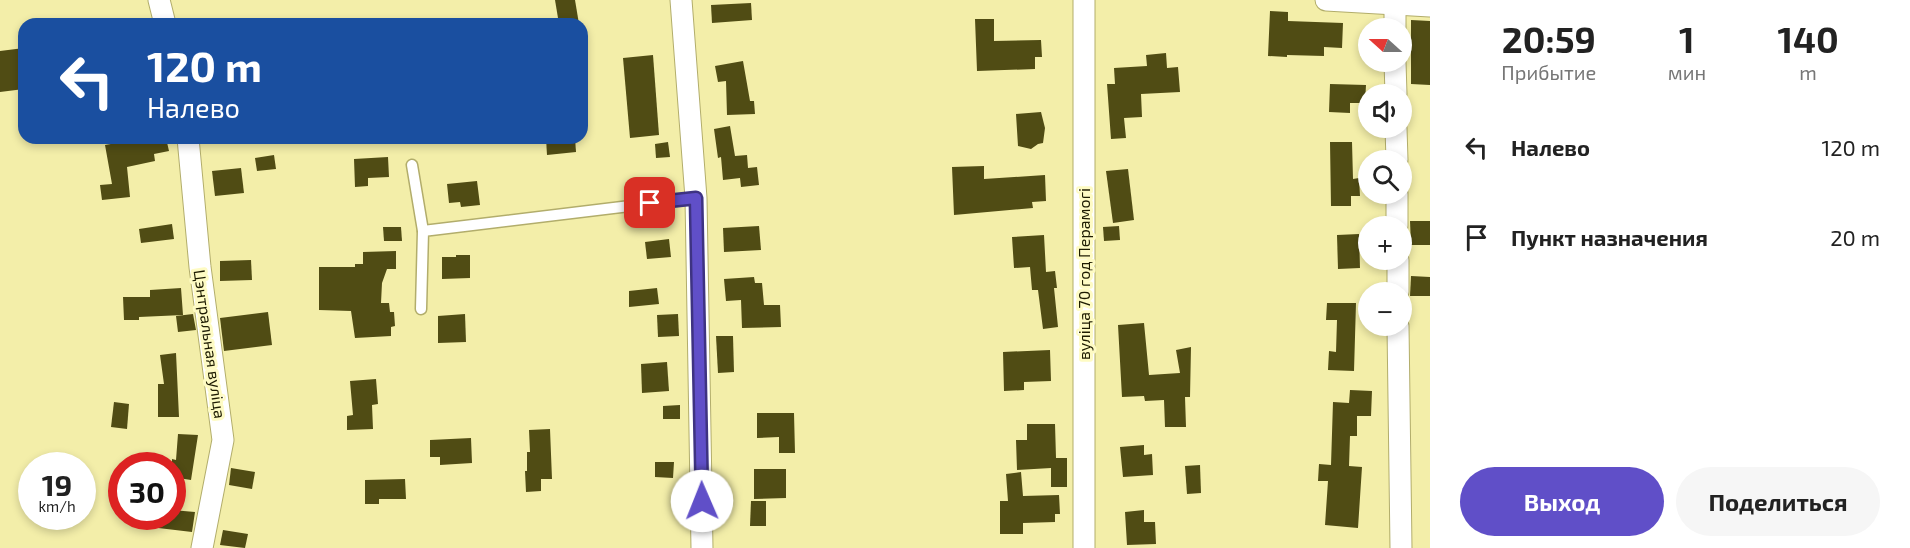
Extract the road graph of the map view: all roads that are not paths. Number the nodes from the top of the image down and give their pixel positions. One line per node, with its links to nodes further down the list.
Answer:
1 (159, 0): 7 (street)
2 (681, 0): 11 (street)
3 (1084, 0): 17 (street, вуліца 70 год Перамогі)
4 (1326, 0): 5 (street)
5 (1395, 3): 6 (street); 8 (street)
6 (1430, 6)
7 (164, 18)
8 (1395, 18)
9 (189, 144): 15 (street, Цэнтральная вуліца)
10 (412, 165): 12 (lane)
11 (696, 198): 12 (lane); 16 (street)
12 (423, 231): 13 (lane)
13 (421, 309)
14 (1398, 336): 18 (street)
15 (202, 548)
16 (702, 548)
17 (1084, 548)
18 (1401, 548)

